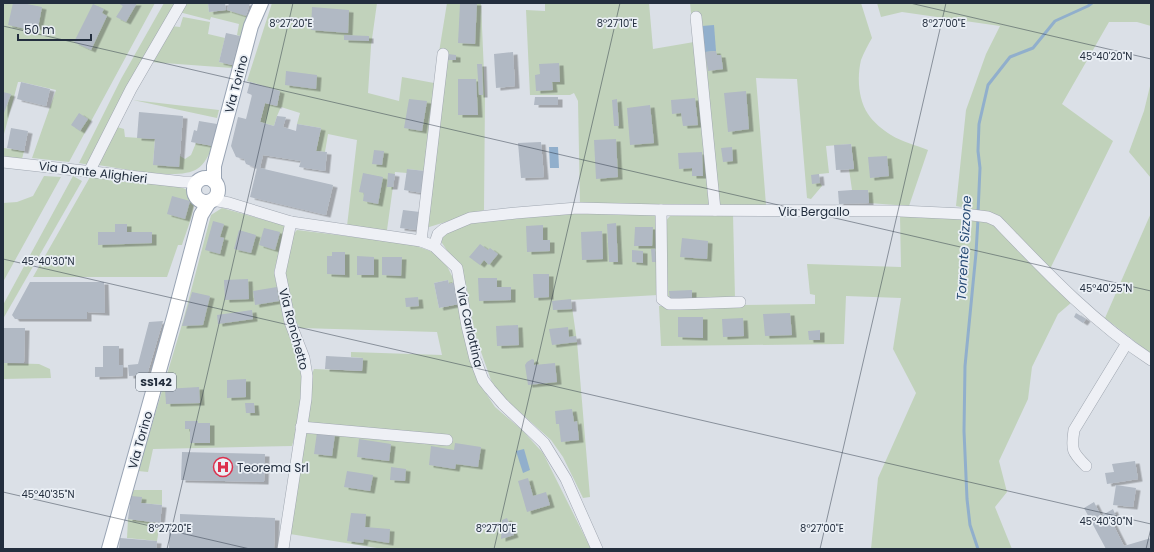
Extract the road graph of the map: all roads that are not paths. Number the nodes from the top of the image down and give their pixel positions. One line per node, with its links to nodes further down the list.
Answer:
1 (181, 3): 6 (street)
2 (261, 3): 7 (main road, Via Torino / SS142)
3 (696, 17): 9 (street)
4 (443, 54): 11 (street)
5 (3, 162): 6 (street, Via Dante Alighieri)
6 (89, 172): 7 (street, Via Dante Alighieri)
7 (206, 190): 10 (street); 19 (main road, Via Torino / SS142)
8 (661, 210): 9 (street, Via Bergallo); 12 (street, Via Bergallo); 13 (street)
9 (715, 210): 14 (street, Via Bergallo)
10 (291, 222): 11 (street, Via Carlottina); 16 (street, Via Ronchetto)
11 (420, 241): 12 (street, Via Carlottina)
12 (434, 246): 21 (street, Via Carlottina)
13 (740, 302)
14 (1127, 343): 15 (street, Via Bergallo); 18 (street)
15 (1151, 360)
16 (301, 428): 17 (street); 20 (street, Via Ronchetto)
17 (447, 440)
18 (1086, 466)
19 (109, 549)
20 (283, 549)
21 (596, 549)

